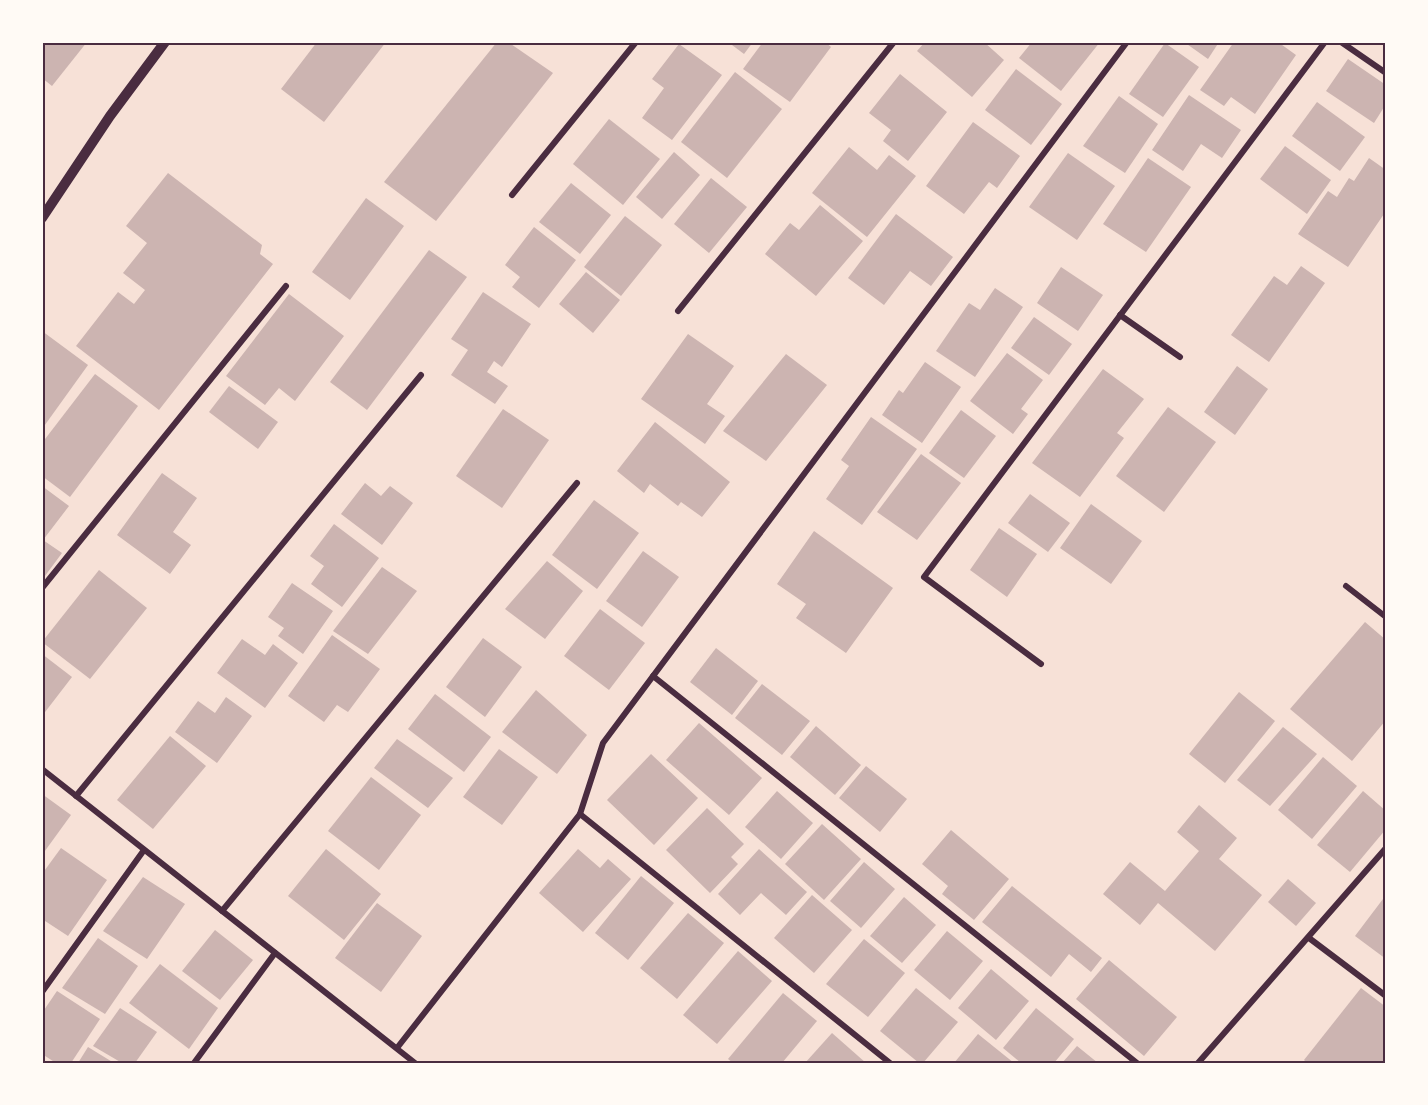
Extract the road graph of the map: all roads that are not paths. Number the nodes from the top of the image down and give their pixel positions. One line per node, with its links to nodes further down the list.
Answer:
1 (165, 42): 9 (street)
2 (636, 42): 8 (street)
3 (894, 42): 11 (street)
4 (1127, 42): 20 (street)
5 (1325, 42): 12 (street)
6 (1341, 42): 7 (street)
7 (1386, 73)
8 (512, 195)
9 (42, 218)
10 (286, 286): 17 (street)
11 (678, 311)
12 (1120, 315): 13 (street); 19 (street)
13 (1180, 357)
14 (421, 375): 22 (street)
15 (577, 483): 26 (street)
16 (1346, 586): 18 (street)
17 (42, 588)
18 (1386, 617)
19 (1041, 664)
20 (653, 676): 23 (street); 35 (street)
21 (42, 770): 22 (street)
22 (76, 796): 25 (street)
23 (579, 814): 31 (street); 34 (street)
24 (1386, 848): 27 (street)
25 (144, 850): 26 (street); 29 (street)
26 (222, 911): 28 (street)
27 (1309, 938): 30 (street); 36 (street)
28 (275, 953): 31 (street); 32 (street)
29 (42, 992)
30 (1386, 996)
31 (397, 1048): 33 (street)
32 (194, 1063)
33 (415, 1063)
34 (890, 1063)
35 (1137, 1063)
36 (1198, 1063)

